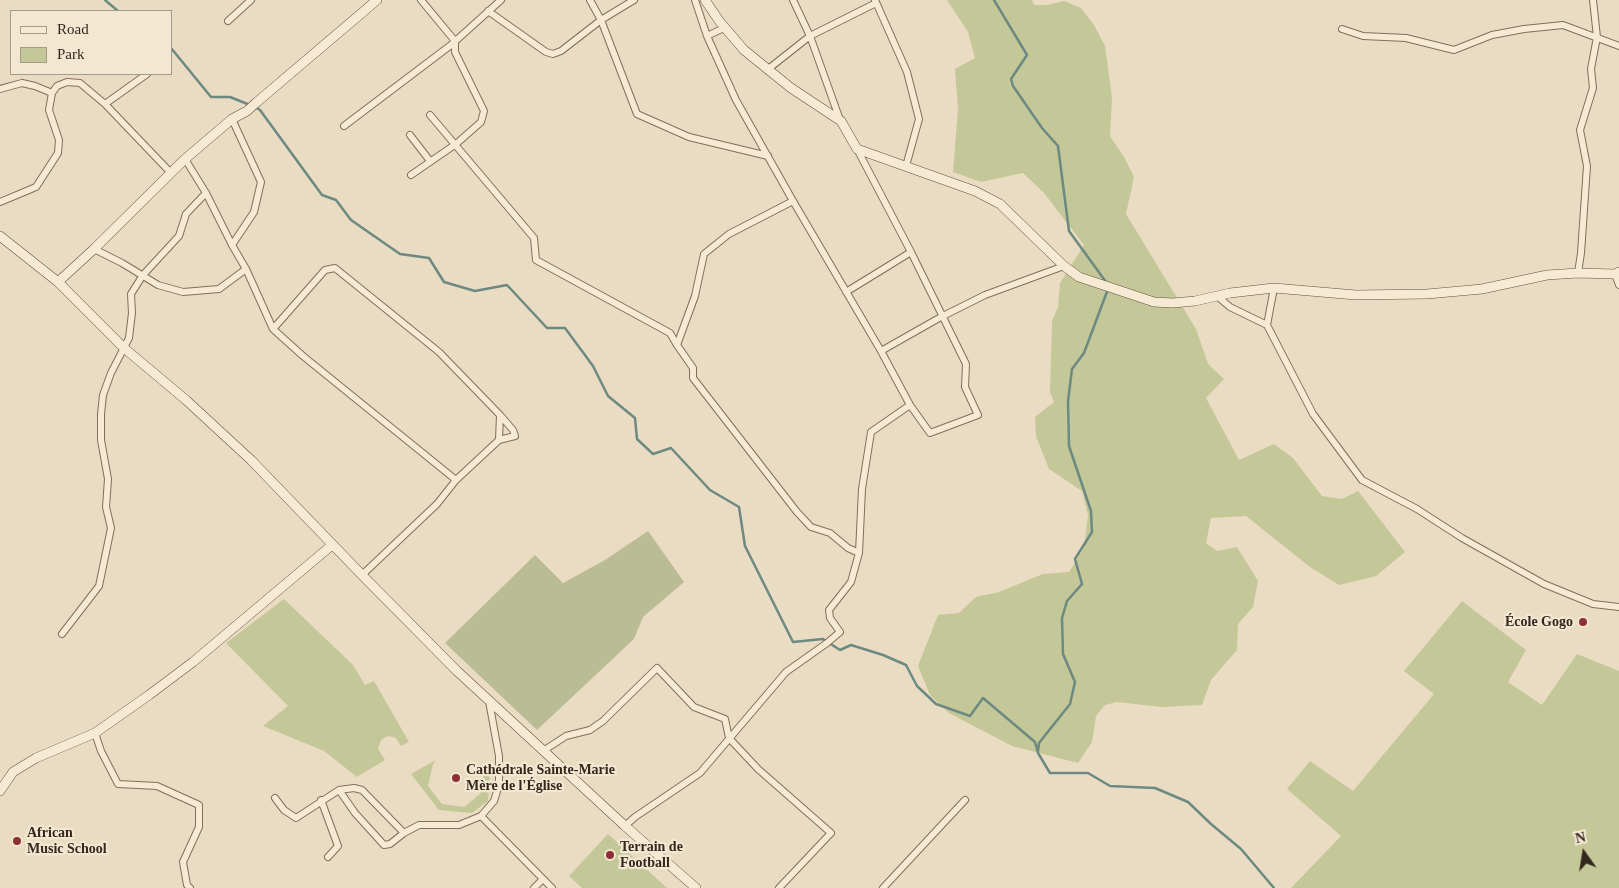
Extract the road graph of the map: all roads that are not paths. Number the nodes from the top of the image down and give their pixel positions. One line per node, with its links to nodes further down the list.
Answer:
1 (251, 0): 14 (street)
2 (377, 0): 28 (street)
3 (420, 0): 20 (street)
4 (502, 0): 12 (street)
5 (590, 0): 13 (street)
6 (634, 0): 13 (street)
7 (695, 0): 17 (street)
8 (705, 0): 15 (street)
9 (793, 0): 18 (street)
10 (1593, 0): 19 (street)
11 (876, 2): 18 (street); 37 (street)
12 (488, 11): 13 (street); 20 (street)
13 (601, 20): 34 (street)
14 (228, 21)
15 (724, 28): 17 (street); 22 (street)
16 (1342, 29): 19 (street)
17 (707, 36): 34 (street)
18 (810, 36): 22 (street); 29 (street)
19 (1596, 37): 21 (street); 49 (street)
20 (455, 40): 30 (street); 32 (street)
21 (1619, 46)
22 (767, 70): 29 (street)
23 (145, 75): 26 (street)
24 (0, 89): 25 (street)
25 (52, 93): 26 (street); 42 (street)
26 (105, 104): 38 (street)
27 (430, 115): 32 (street)
28 (232, 119): 35 (street); 44 (street)
29 (841, 121): 33 (street)
30 (344, 126)
31 (410, 135): 36 (street)
32 (456, 144): 36 (street); 60 (street)
33 (857, 149): 37 (street); 46 (street)
34 (768, 156): 41 (street)
35 (185, 159): 38 (street); 40 (street)
36 (430, 161): 39 (street)
37 (906, 166): 47 (street)
38 (171, 173): 45 (street)
39 (410, 175)
40 (206, 194): 44 (street); 51 (street)
41 (792, 201): 55 (street); 60 (street)
42 (0, 202)
43 (0, 236): 52 (street)
44 (232, 245): 48 (street)
45 (94, 249): 51 (street); 52 (street)
46 (911, 252): 55 (street); 57 (street)
47 (1064, 266): 56 (street); 57 (street)
48 (246, 269): 51 (street); 59 (street)
49 (1578, 273): 50 (street); 54 (street)
50 (1617, 273): 53 (street)
51 (143, 275): 61 (street)
52 (58, 282): 61 (street)
53 (1619, 285)
54 (1274, 288): 56 (street); 58 (street)
55 (846, 292): 62 (street)
56 (1218, 296): 58 (street)
57 (941, 316): 62 (street); 63 (street)
58 (1267, 325): 70 (street)
59 (273, 329): 64 (street); 66 (street)
60 (677, 345): 68 (street)
61 (124, 348): 67 (street); 71 (street)
62 (881, 351): 63 (street)
63 (910, 406): 68 (street)
64 (500, 415): 65 (street); 65 (street)
65 (499, 440): 66 (street)
66 (456, 480): 69 (street)
67 (332, 545): 69 (street); 73 (street)
68 (859, 553): 74 (street)
69 (362, 575): 72 (street)
70 (1619, 607)
71 (62, 634)
72 (488, 699): 75 (street); 81 (street)
73 (95, 733): 77 (street); 86 (street)
74 (729, 738): 75 (street); 82 (street); 90 (street)
75 (542, 751): 82 (street)
76 (339, 790): 79 (street); 83 (street); 83 (street)
77 (0, 791)
78 (275, 798): 79 (street)
79 (321, 800): 84 (street)
80 (965, 800): 91 (street)
81 (481, 816): 83 (street); 85 (street)
82 (625, 826): 89 (street)
83 (404, 833)
84 (328, 857)
85 (543, 879): 87 (street); 88 (street)
86 (190, 888)
87 (534, 888)
88 (552, 888)
89 (696, 888)
90 (779, 888)
91 (883, 888)

